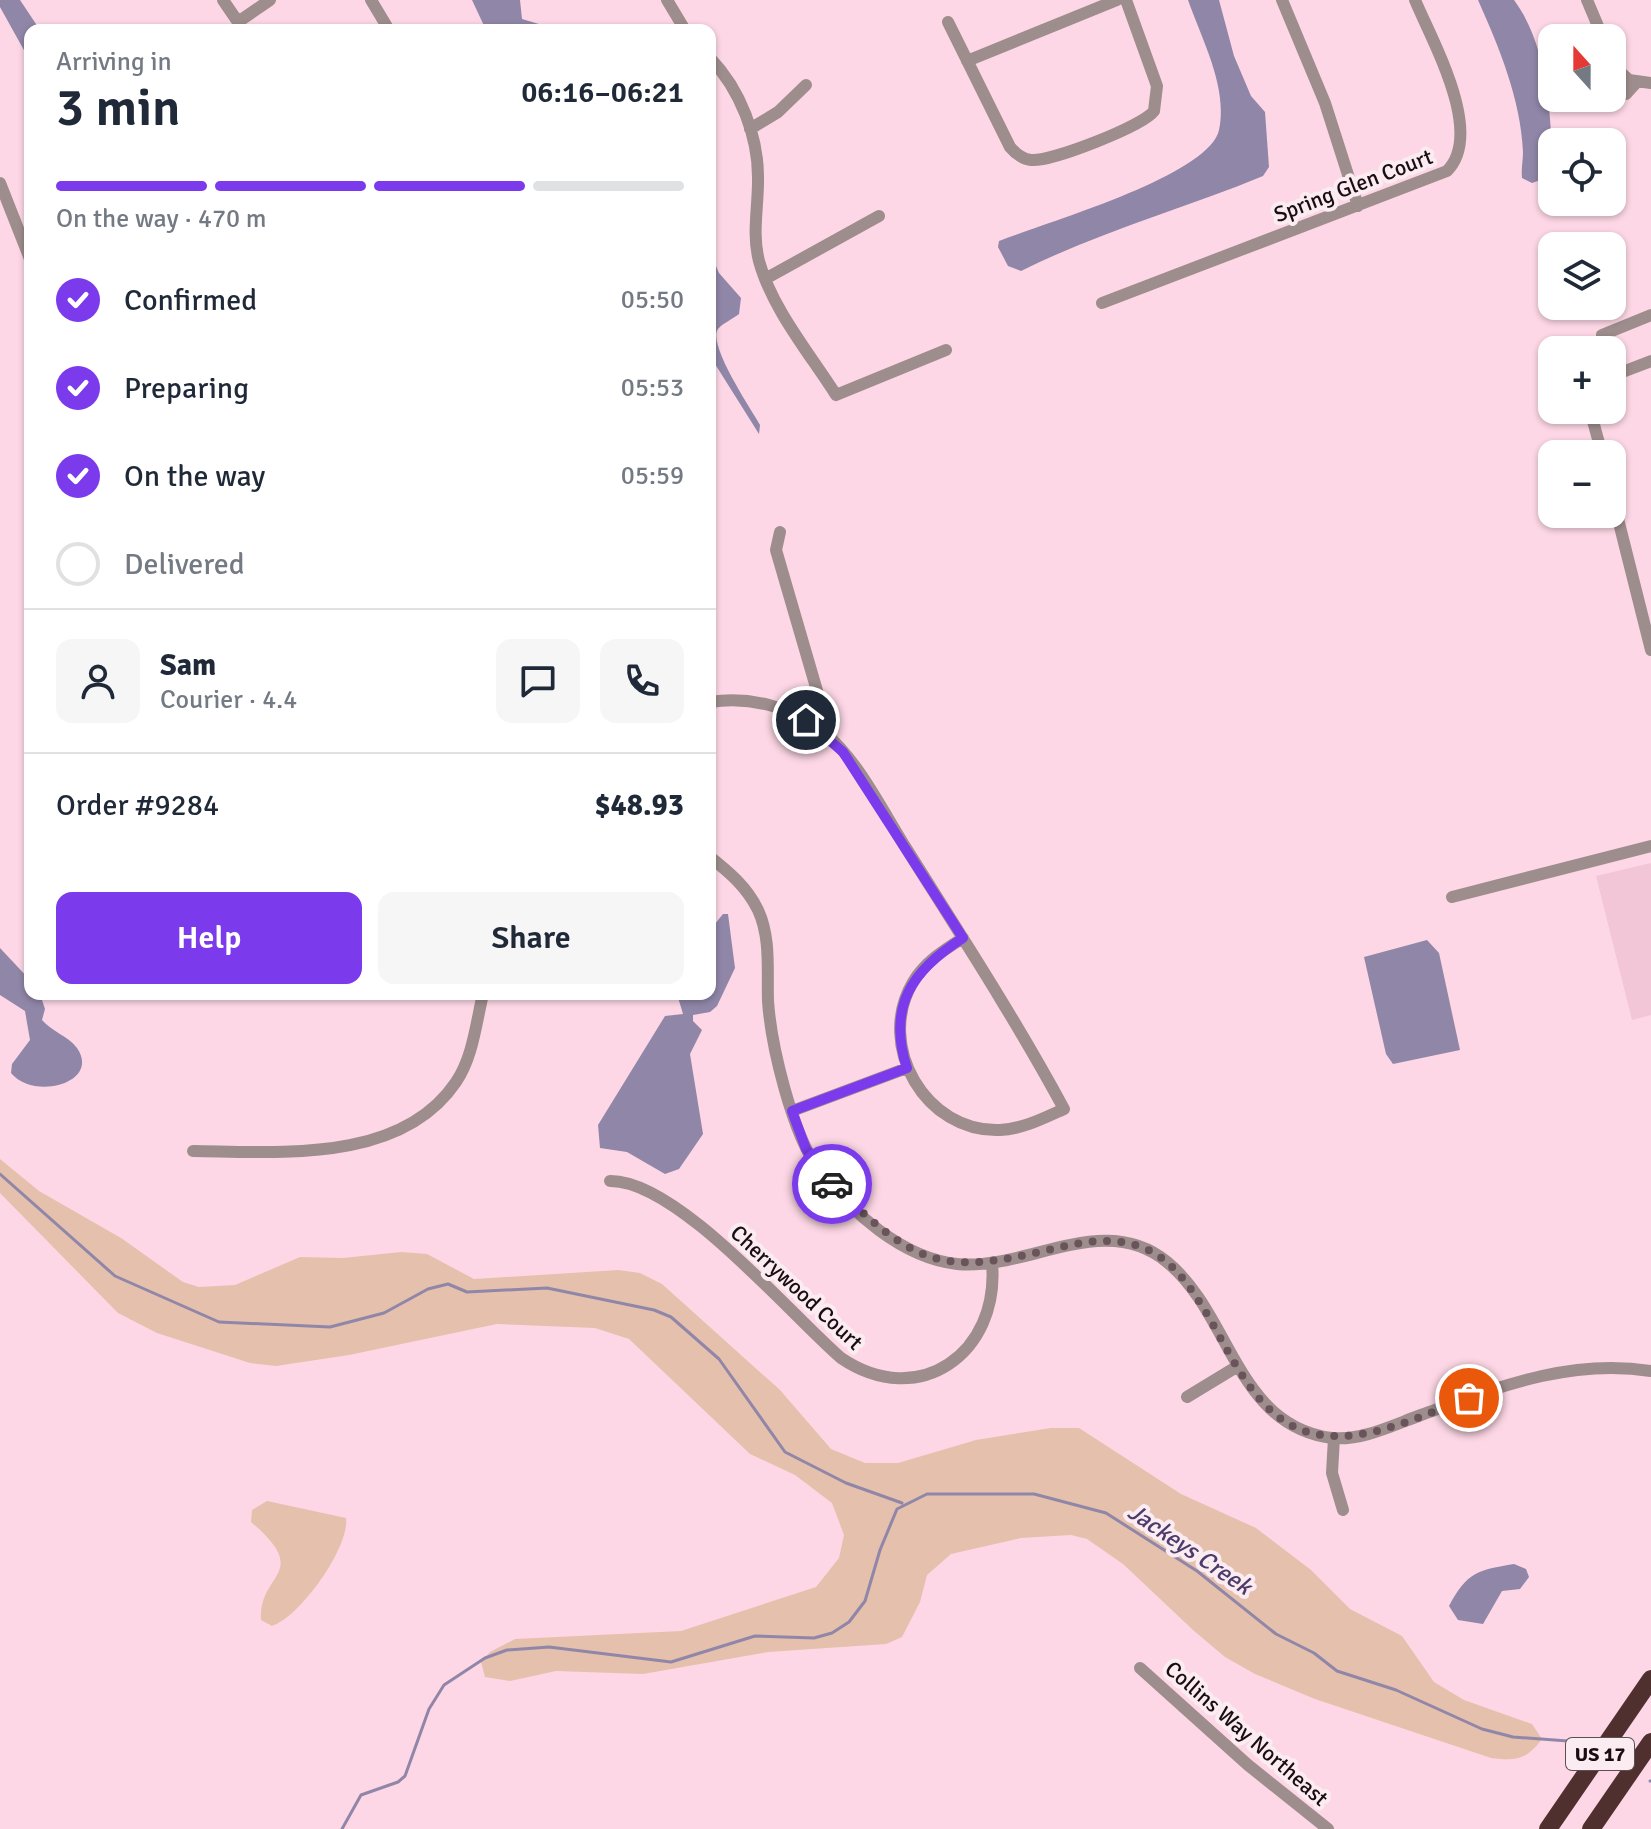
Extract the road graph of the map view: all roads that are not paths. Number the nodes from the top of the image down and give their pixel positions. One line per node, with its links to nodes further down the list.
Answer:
1 (223, 0): 11 (street)
2 (270, 0): 12 (street)
3 (371, 0): 13 (street)
4 (667, 0): 14 (street)
5 (1117, 0): 16 (street)
6 (1126, 0): 16 (street)
7 (1282, 0): 25 (street)
8 (1415, 0): 25 (street, Spring Glen Court)
9 (1587, 0): 15 (street)
10 (948, 22): 16 (street)
11 (240, 24)
12 (243, 24)
13 (385, 24)
14 (681, 24)
15 (1597, 24)
16 (967, 61)
17 (716, 69): 23 (street)
18 (1626, 76): 19 (street)
19 (1636, 83): 20 (street); 22 (street)
20 (1651, 83)
21 (806, 85): 23 (street)
22 (1626, 94)
23 (750, 129): 28 (street)
24 (1, 189): 27 (street)
25 (1358, 206): 29 (street, Spring Glen Court)
26 (879, 216): 28 (street)
27 (24, 245)
28 (765, 279): 32 (street)
29 (1102, 303)
30 (1651, 315): 31 (street)
31 (1602, 336)
32 (946, 350)
33 (1651, 361): 34 (street)
34 (1626, 368)
35 (1620, 528): 37 (street)
36 (780, 532): 39 (street)
37 (1651, 650)
38 (716, 702): 39 (street)
39 (814, 725): 43 (street)
40 (1651, 846): 42 (street)
41 (716, 862): 46 (street)
42 (1452, 897)
43 (963, 938): 45 (street); 45 (street)
44 (482, 1000): 47 (street)
45 (907, 1068): 46 (street)
46 (792, 1111): 49 (street)
47 (193, 1151)
48 (610, 1181): 49 (street, Cherrywood Court)
49 (992, 1263): 50 (street)
50 (1238, 1366): 52 (street); 53 (street)
51 (1651, 1371): 53 (street)
52 (1187, 1397)
53 (1334, 1438): 54 (street)
54 (1343, 1510)
55 (1140, 1668): 58 (street, Collins Way Northeast)
56 (1651, 1679): 59 (highway, US 17)
57 (1651, 1742): 60 (highway, US 17)
58 (1328, 1829)
59 (1548, 1829)
60 (1591, 1829)

